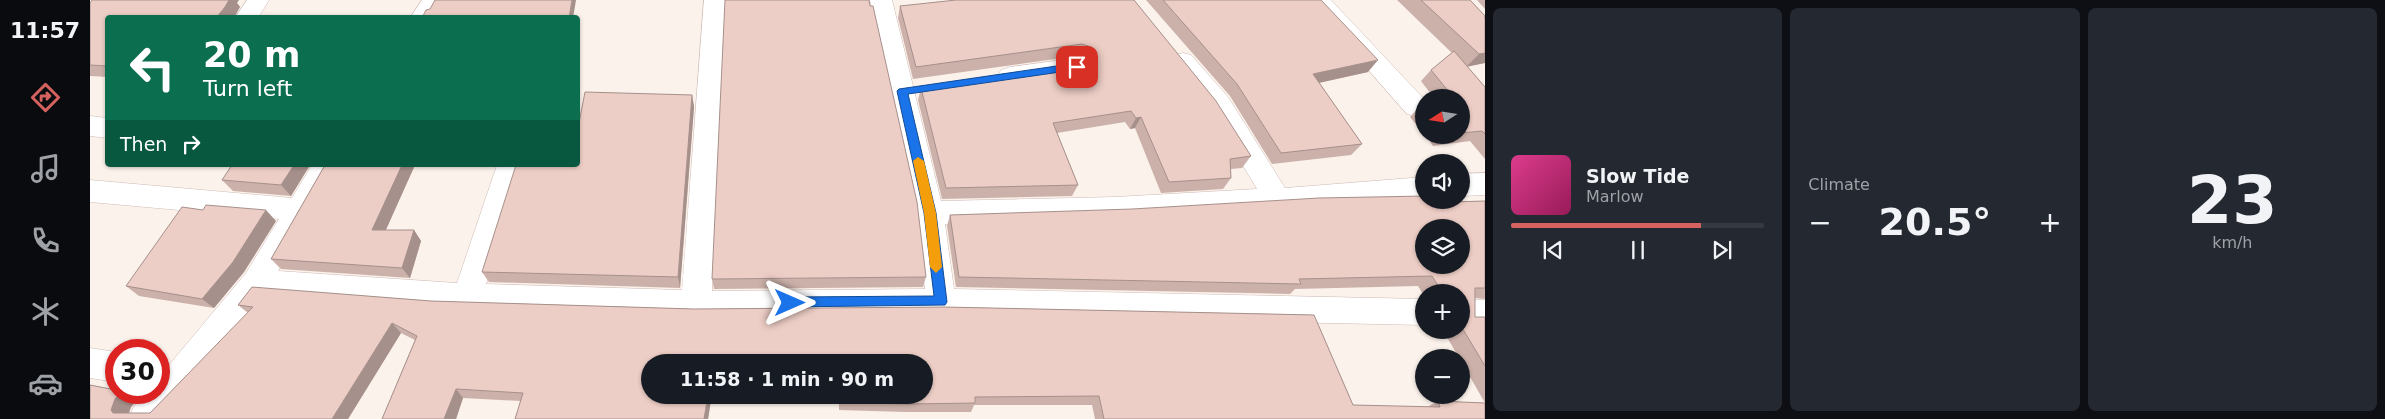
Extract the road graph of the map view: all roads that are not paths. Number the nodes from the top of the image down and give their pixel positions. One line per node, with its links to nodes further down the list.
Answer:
1 (258, 0): 6 (street)
2 (433, 0): 7 (street)
3 (715, 0): 26 (street)
4 (1318, 0): 11 (street)
5 (889, 6): 22 (street)
6 (248, 15)
7 (423, 15)
8 (1170, 44): 20 (street)
9 (1077, 67): 10 (street)
10 (990, 79)
11 (1415, 106)
12 (90, 126): 13 (street)
13 (105, 128)
14 (325, 167): 21 (street)
15 (509, 167): 24 (street)
16 (1485, 184): 17 (street)
17 (1470, 185)
18 (1415, 189): 20 (street)
19 (90, 191): 21 (street)
20 (1278, 200): 22 (street)
21 (300, 210): 23 (street)
22 (930, 213): 25 (street)
23 (256, 282): 24 (street); 32 (street)
24 (467, 297): 26 (street)
25 (940, 302): 26 (street); 27 (street)
26 (696, 304)
27 (1415, 312)
28 (1470, 312): 29 (street)
29 (1485, 313)
30 (90, 363): 31 (street)
31 (105, 365)
32 (170, 373)
33 (153, 404): 34 (street)
34 (145, 419)

